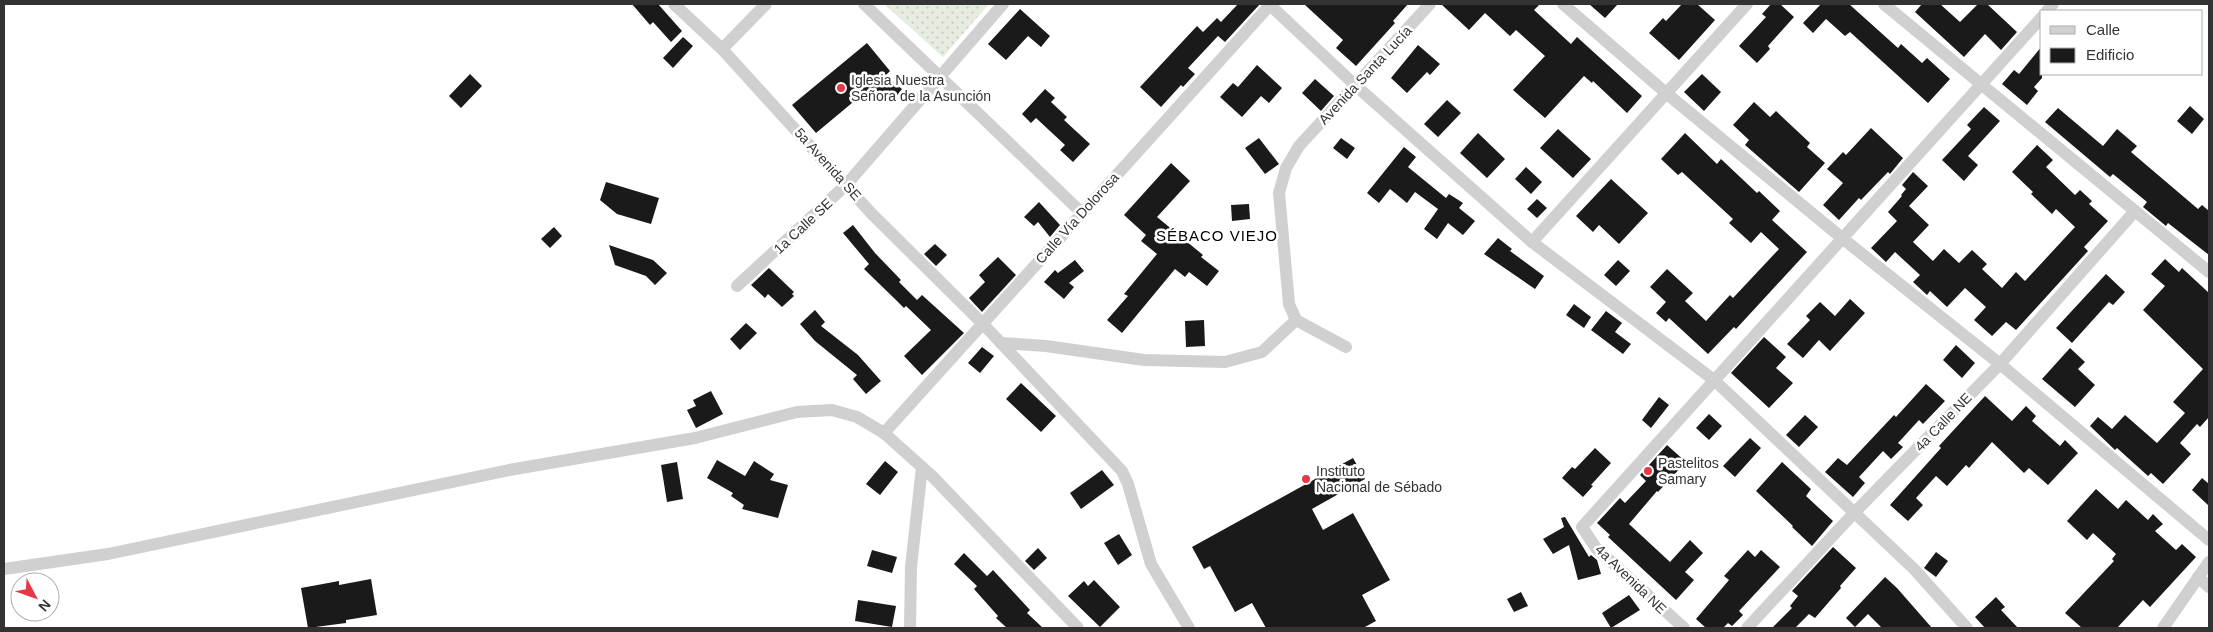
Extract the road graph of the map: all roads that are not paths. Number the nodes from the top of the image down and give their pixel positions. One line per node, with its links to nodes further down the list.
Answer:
1 (674, 4): 11 (street, 5a Avenida SE)
2 (766, 4): 11 (street)
3 (864, 4): 12 (street)
4 (1003, 4): 12 (street, 1a Calle SE)
5 (1270, 4): 14 (street); 18 (street, Calle Vía Dolorosa)
6 (1430, 4): 14 (street, Avenida Santa Lucía)
7 (1563, 4): 15 (street)
8 (1747, 4): 15 (street)
9 (1884, 4): 13 (street)
10 (2040, 19): 13 (street)
11 (722, 49): 16 (street, 5a Avenida SE)
12 (940, 77): 16 (street, 1a Calle SE); 18 (street)
13 (1981, 84): 17 (street); 19 (street)
14 (1355, 85): 20 (street); 23 (street, Avenida Santa Lucía)
15 (1666, 93): 19 (street); 20 (street)
16 (846, 185): 22 (street, 1a Calle SE); 24 (street, 5a Avenida SE)
17 (2135, 211): 21 (street); 27 (street, 4a Calle NE)
18 (1082, 213): 24 (street, Calle Vía Dolorosa)
19 (1842, 238): 27 (street); 28 (street)
20 (1532, 242): 28 (street)
21 (2209, 272)
22 (737, 286)
23 (1296, 320): 25 (street); 26 (street)
24 (982, 323): 25 (street, 5a Avenida SE); 29 (street, Calle Vía Dolorosa)
25 (1001, 343): 39 (street, 5a Avenida SE)
26 (1346, 347)
27 (2000, 364): 31 (street, 4a Calle NE); 32 (street)
28 (1714, 380): 31 (street); 40 (street, 4a Avenida NE)
29 (884, 433): 30 (street); 34 (street)
30 (922, 467): 37 (street); 38 (street)
31 (1855, 512): 41 (street, 4a Calle NE); 42 (street)
32 (2209, 540)
33 (2209, 562): 35 (street)
34 (4, 569)
35 (2198, 577): 36 (street); 43 (street)
36 (2209, 587)
37 (910, 628)
38 (1078, 628)
39 (1189, 628)
40 (1684, 628)
41 (1747, 628)
42 (1967, 628)
43 (2163, 628)

